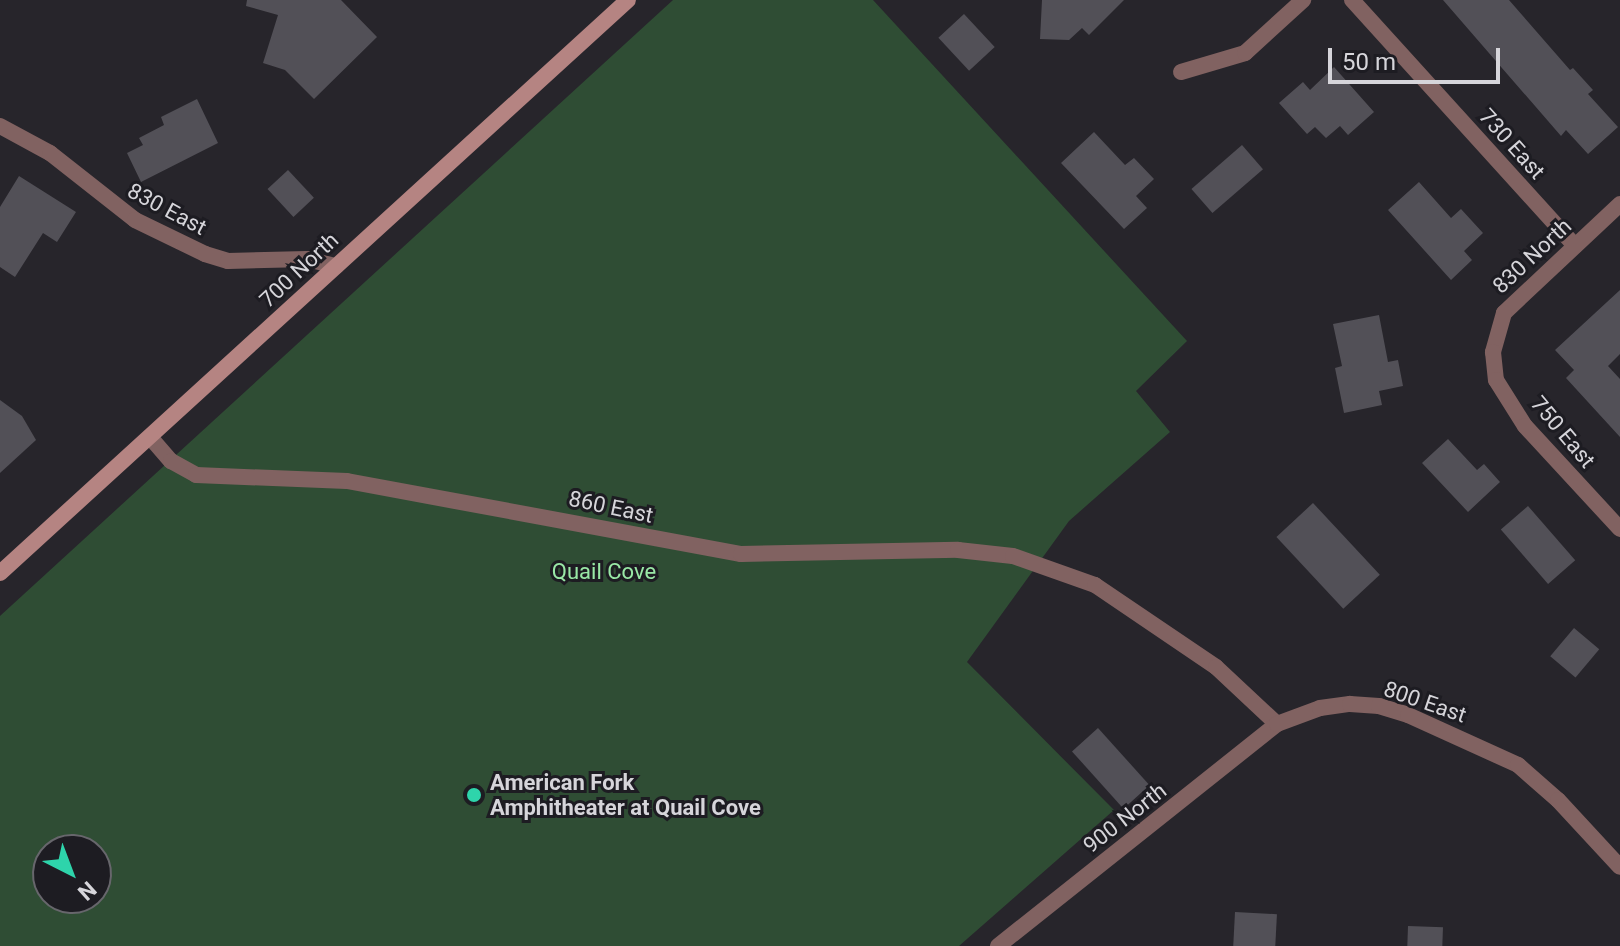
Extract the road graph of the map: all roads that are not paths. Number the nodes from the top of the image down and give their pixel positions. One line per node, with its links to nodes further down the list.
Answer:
1 (628, 0): 8 (street, 700 North)
2 (1303, 0): 4 (street)
3 (1352, 0): 7 (street, 730 East)
4 (1181, 72)
5 (0, 126): 8 (street, 830 East)
6 (1620, 204): 7 (street, 830 North)
7 (1575, 246): 9 (street, 830 North)
8 (336, 266): 10 (street, 700 North)
9 (1493, 352): 11 (street, 750 East)
10 (150, 437): 12 (street, 700 North); 13 (street, 860 East)
11 (1620, 529)
12 (0, 573)
13 (1277, 724): 14 (street, 800 East); 15 (street, 900 North)
14 (1620, 867)
15 (998, 946)

